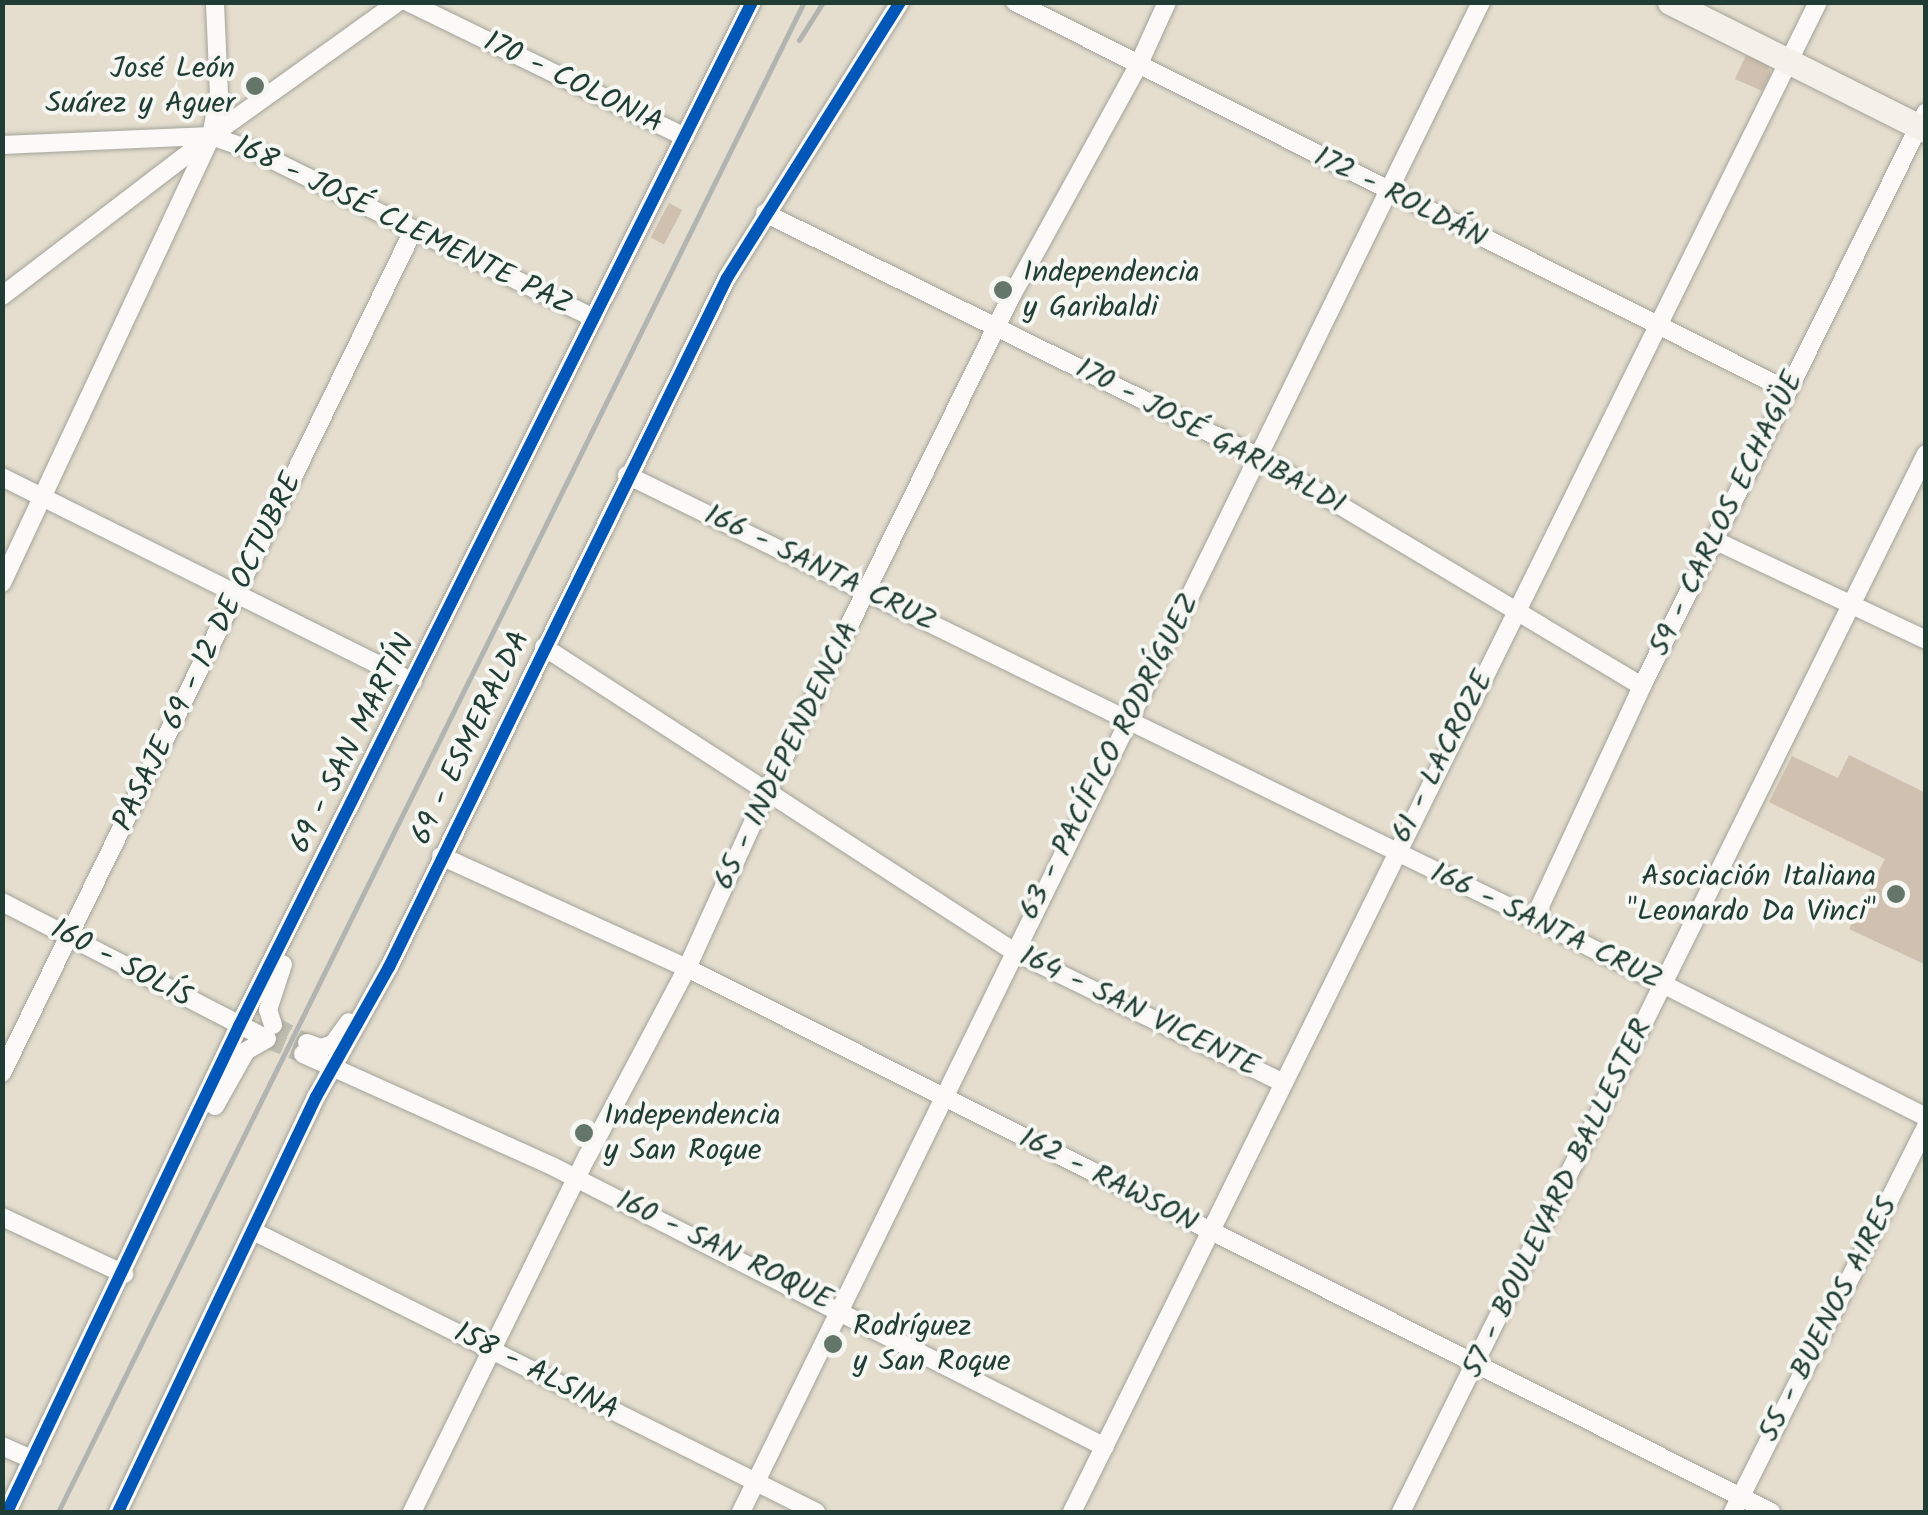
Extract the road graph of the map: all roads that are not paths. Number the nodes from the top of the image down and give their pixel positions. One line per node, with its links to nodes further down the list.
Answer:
1 (214, 2): 14 (street)
2 (398, 2): 14 (street)
3 (408, 2): 15 (street, 170 - COLONIA)
4 (752, 2): 15 (street, 69 - SAN MARTÍN)
5 (900, 2): 18 (street, 69 - ESMERALDA)
6 (1015, 2): 12 (street, 172 - ROLDÁN)
7 (1167, 2): 12 (street, 65 - INDEPENDENCIA)
8 (1482, 2): 17 (street, 63 - PACÍFICO RODRÍGUEZ)
9 (1670, 2): 11 (street)
10 (1818, 2): 11 (street, 61 - LACROZE)
11 (1789, 61): 13 (street); 23 (street, 61 - LACROZE)
12 (1138, 66): 17 (street, 172 - ROLDÁN); 22 (street, 65 - INDEPENDENCIA)
13 (1923, 122): 24 (street, 59 - CARLOS ECHAGÜE)
14 (212, 136): 16 (street); 19 (street, 168 - JOSÉ CLEMENTE PAZ); 20 (street); 29 (street)
15 (685, 137): 21 (street, 69 - SAN MARTÍN)
16 (2, 145)
17 (1390, 192): 23 (street, 172 - ROLDÁN); 26 (street, 63 - PACÍFICO RODRÍGUEZ)
18 (765, 213): 22 (street, 170 - JOSÉ GARIBALDI); 27 (street, 69 - ESMERALDA)
19 (413, 231): 21 (street, 168 - JOSÉ CLEMENTE PAZ); 33 (street, PASAJE 69 - 12 DE OCTUBRE)
20 (2, 296)
21 (594, 318): 38 (street, 69 - SAN MARTÍN)
22 (996, 327): 26 (street, 170 - JOSÉ GARIBALDI); 32 (street, 65 - INDEPENDENCIA)
23 (1654, 327): 24 (street, 172 - ROLDÁN); 35 (street, 61 - LACROZE)
24 (1787, 390): 30 (street, 59 - CARLOS ECHAGÜE)
25 (1926, 454): 34 (street, 57 - BOULEVARD BALLESTER)
26 (1259, 456): 35 (street, 170 - JOSÉ GARIBALDI); 40 (street, 63 - PACÍFICO RODRÍGUEZ)
27 (627, 475): 32 (street, 166 - SANTA CRUZ); 37 (street, 69 - ESMERALDA)
28 (2, 478): 29 (street)
29 (46, 498): 31 (street); 33 (street)
30 (1716, 540): 34 (street); 39 (street, 59 - CARLOS ECHAGÜE)
31 (2, 583)
32 (866, 591): 40 (street, 166 - SANTA CRUZ); 41 (street, 65 - INDEPENDENCIA)
33 (236, 596): 38 (street); 47 (street, PASAJE 69 - 12 DE OCTUBRE)
34 (1850, 604): 36 (street); 51 (street, 57 - BOULEVARD BALLESTER)
35 (1517, 608): 39 (street, 170 - JOSÉ GARIBALDI); 42 (street, 61 - LACROZE)
36 (1926, 640)
37 (544, 647): 41 (street, 164 - SAN VICENTE); 43 (street, 69 - ESMERALDA)
38 (413, 682): 45 (street, 69 - SAN MARTÍN)
39 (1642, 686): 46 (street, 59 - CARLOS ECHAGÜE)
40 (1131, 720): 42 (street, 166 - SANTA CRUZ); 48 (street, 63 - PACÍFICO RODRÍGUEZ)
41 (767, 792): 48 (street, 164 - SAN VICENTE); 50 (street, 65 - INDEPENDENCIA)
42 (1395, 852): 46 (street, 166 - SANTA CRUZ); 56 (street, 61 - LACROZE)
43 (441, 856): 49 (street, 69 - ESMERALDA); 50 (street, 162 - RAWSON)
44 (2, 902): 47 (street, 160 - SOLÍS)
45 (297, 910): 52 (street, 69 - SAN MARTÍN); 53 (street)
46 (1534, 919): 51 (street, 166 - SANTA CRUZ)
47 (69, 936): 52 (street, 160 - SOLÍS); 55 (street, PASAJE 69 - 12 DE OCTUBRE)
48 (1013, 951): 56 (street, 164 - SAN VICENTE); 57 (street, 63 - PACÍFICO RODRÍGUEZ)
49 (389, 966): 54 (street, 69 - ESMERALDA); 54 (street, 160 - SAN ROQUE)
50 (687, 968): 57 (street, 162 - RAWSON); 61 (street, 65 - INDEPENDENCIA)
51 (1664, 986): 58 (street, 166 - SANTA CRUZ); 68 (street, 57 - BOULEVARD BALLESTER)
52 (238, 1026): 53 (street, 160 - SOLÍS); 60 (street, 69 - SAN MARTÍN)
53 (270, 1032): 60 (street)
54 (334, 1071): 61 (street, 160 - SAN ROQUE); 63 (street, 69 - ESMERALDA)
55 (2, 1073)
56 (1281, 1082): 64 (street, 61 - LACROZE)
57 (943, 1098): 64 (street, 162 - RAWSON); 66 (street, 63 - PACÍFICO RODRÍGUEZ)
58 (1926, 1117)
59 (1926, 1126): 73 (street, 55 - BUENOS AIRES)
60 (188, 1135): 65 (street, 69 - SAN MARTÍN)
61 (577, 1178): 66 (street, 160 - SAN ROQUE); 67 (street, 65 - INDEPENDENCIA)
62 (2, 1218): 65 (street)
63 (255, 1232): 67 (street, 158 - ALSINA); 75 (street, 69 - ESMERALDA)
64 (1212, 1234): 68 (street, 162 - RAWSON); 70 (street, 61 - LACROZE)
65 (124, 1274): 71 (street, 69 - SAN MARTÍN)
66 (838, 1308): 70 (street, 160 - SAN ROQUE); 72 (street, 63 - PACÍFICO RODRÍGUEZ)
67 (494, 1350): 72 (street, 158 - ALSINA); 76 (street, 65 - INDEPENDENCIA)
68 (1478, 1363): 73 (street, 162 - RAWSON); 80 (street, 57 - BOULEVARD BALLESTER)
69 (2, 1446): 71 (street)
70 (1106, 1446): 79 (street, 61 - LACROZE)
71 (32, 1460): 74 (street, 69 - SAN MARTÍN)
72 (756, 1482): 77 (street, 63 - PACÍFICO RODRÍGUEZ); 78 (street, 158 - ALSINA)
73 (1737, 1505): 81 (street, 162 - RAWSON)
74 (7, 1512)
75 (118, 1512)
76 (412, 1512)
77 (741, 1512)
78 (816, 1512)
79 (1072, 1512)
80 (1401, 1512)
81 (1771, 1512)

